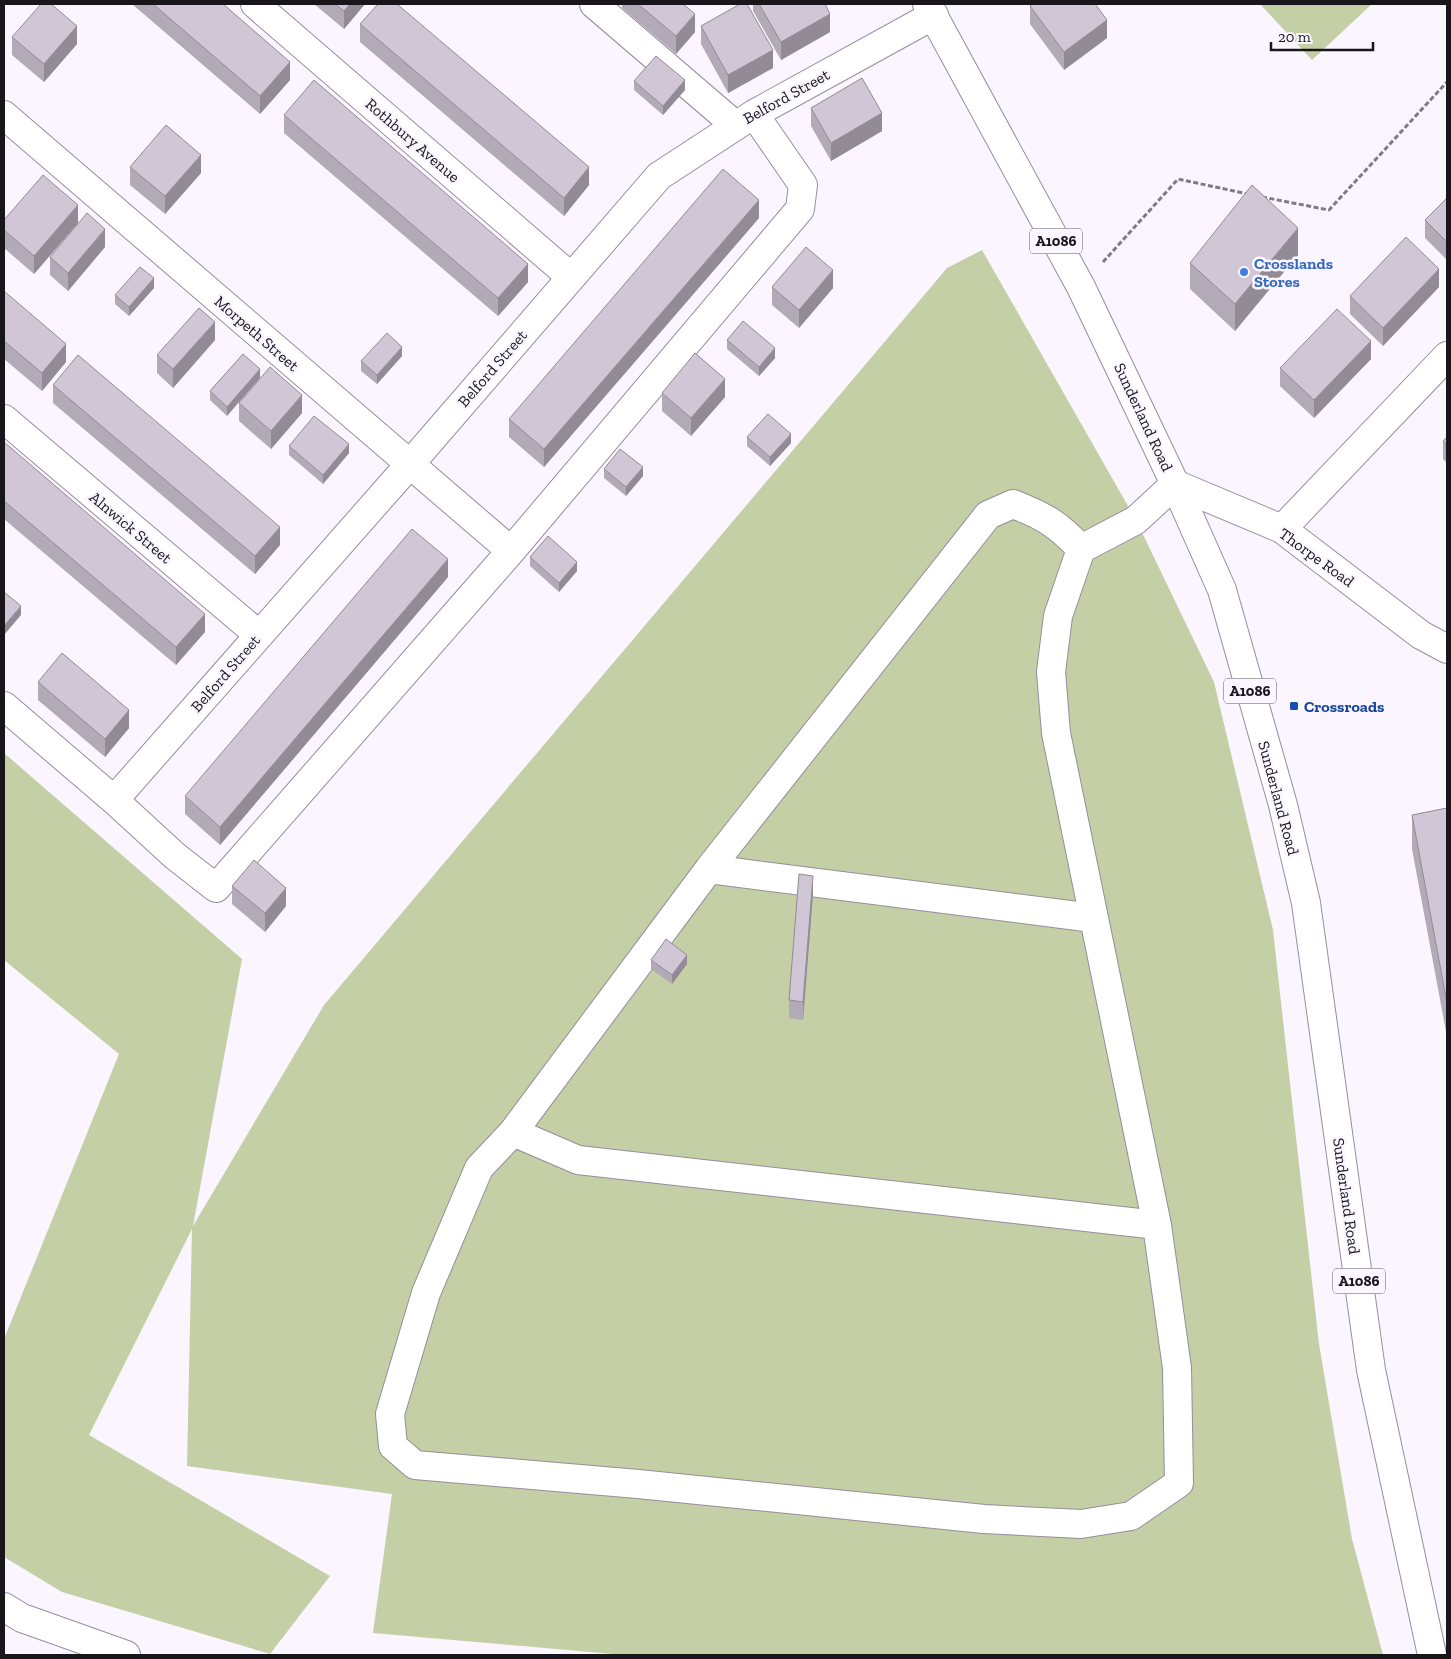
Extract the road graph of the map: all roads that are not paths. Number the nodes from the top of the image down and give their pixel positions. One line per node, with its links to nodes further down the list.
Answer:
1 (254, 4): 6 (street, Rothbury Avenue)
2 (594, 4): 5 (street)
3 (931, 9): 5 (street, Belford Street); 10 (street, Sunderland Road / A1086)
4 (4, 116): 9 (street, Morpeth Street)
5 (744, 119): 6 (street, Belford Street); 13 (street)
6 (571, 276): 9 (street, Belford Street)
7 (1447, 356): 11 (street)
8 (4, 419): 14 (street, Alnwick Street)
9 (410, 464): 13 (street, Morpeth Street); 14 (street, Belford Street)
10 (1175, 484): 11 (street, Thorpe Road); 12 (street); 24 (street, Sunderland Road / A1086)
11 (1282, 529): 15 (street, Thorpe Road)
12 (1081, 549): 18 (street); 19 (street)
13 (511, 551): 17 (street)
14 (259, 635): 17 (street, Belford Street)
15 (1447, 650)
16 (4, 706): 17 (street)
17 (114, 800)
18 (708, 868): 19 (street); 20 (street)
19 (1093, 918): 21 (street)
20 (513, 1132): 21 (street); 21 (street)
21 (1157, 1225)
22 (4, 1607): 23 (street)
23 (126, 1655)
24 (1432, 1655)

